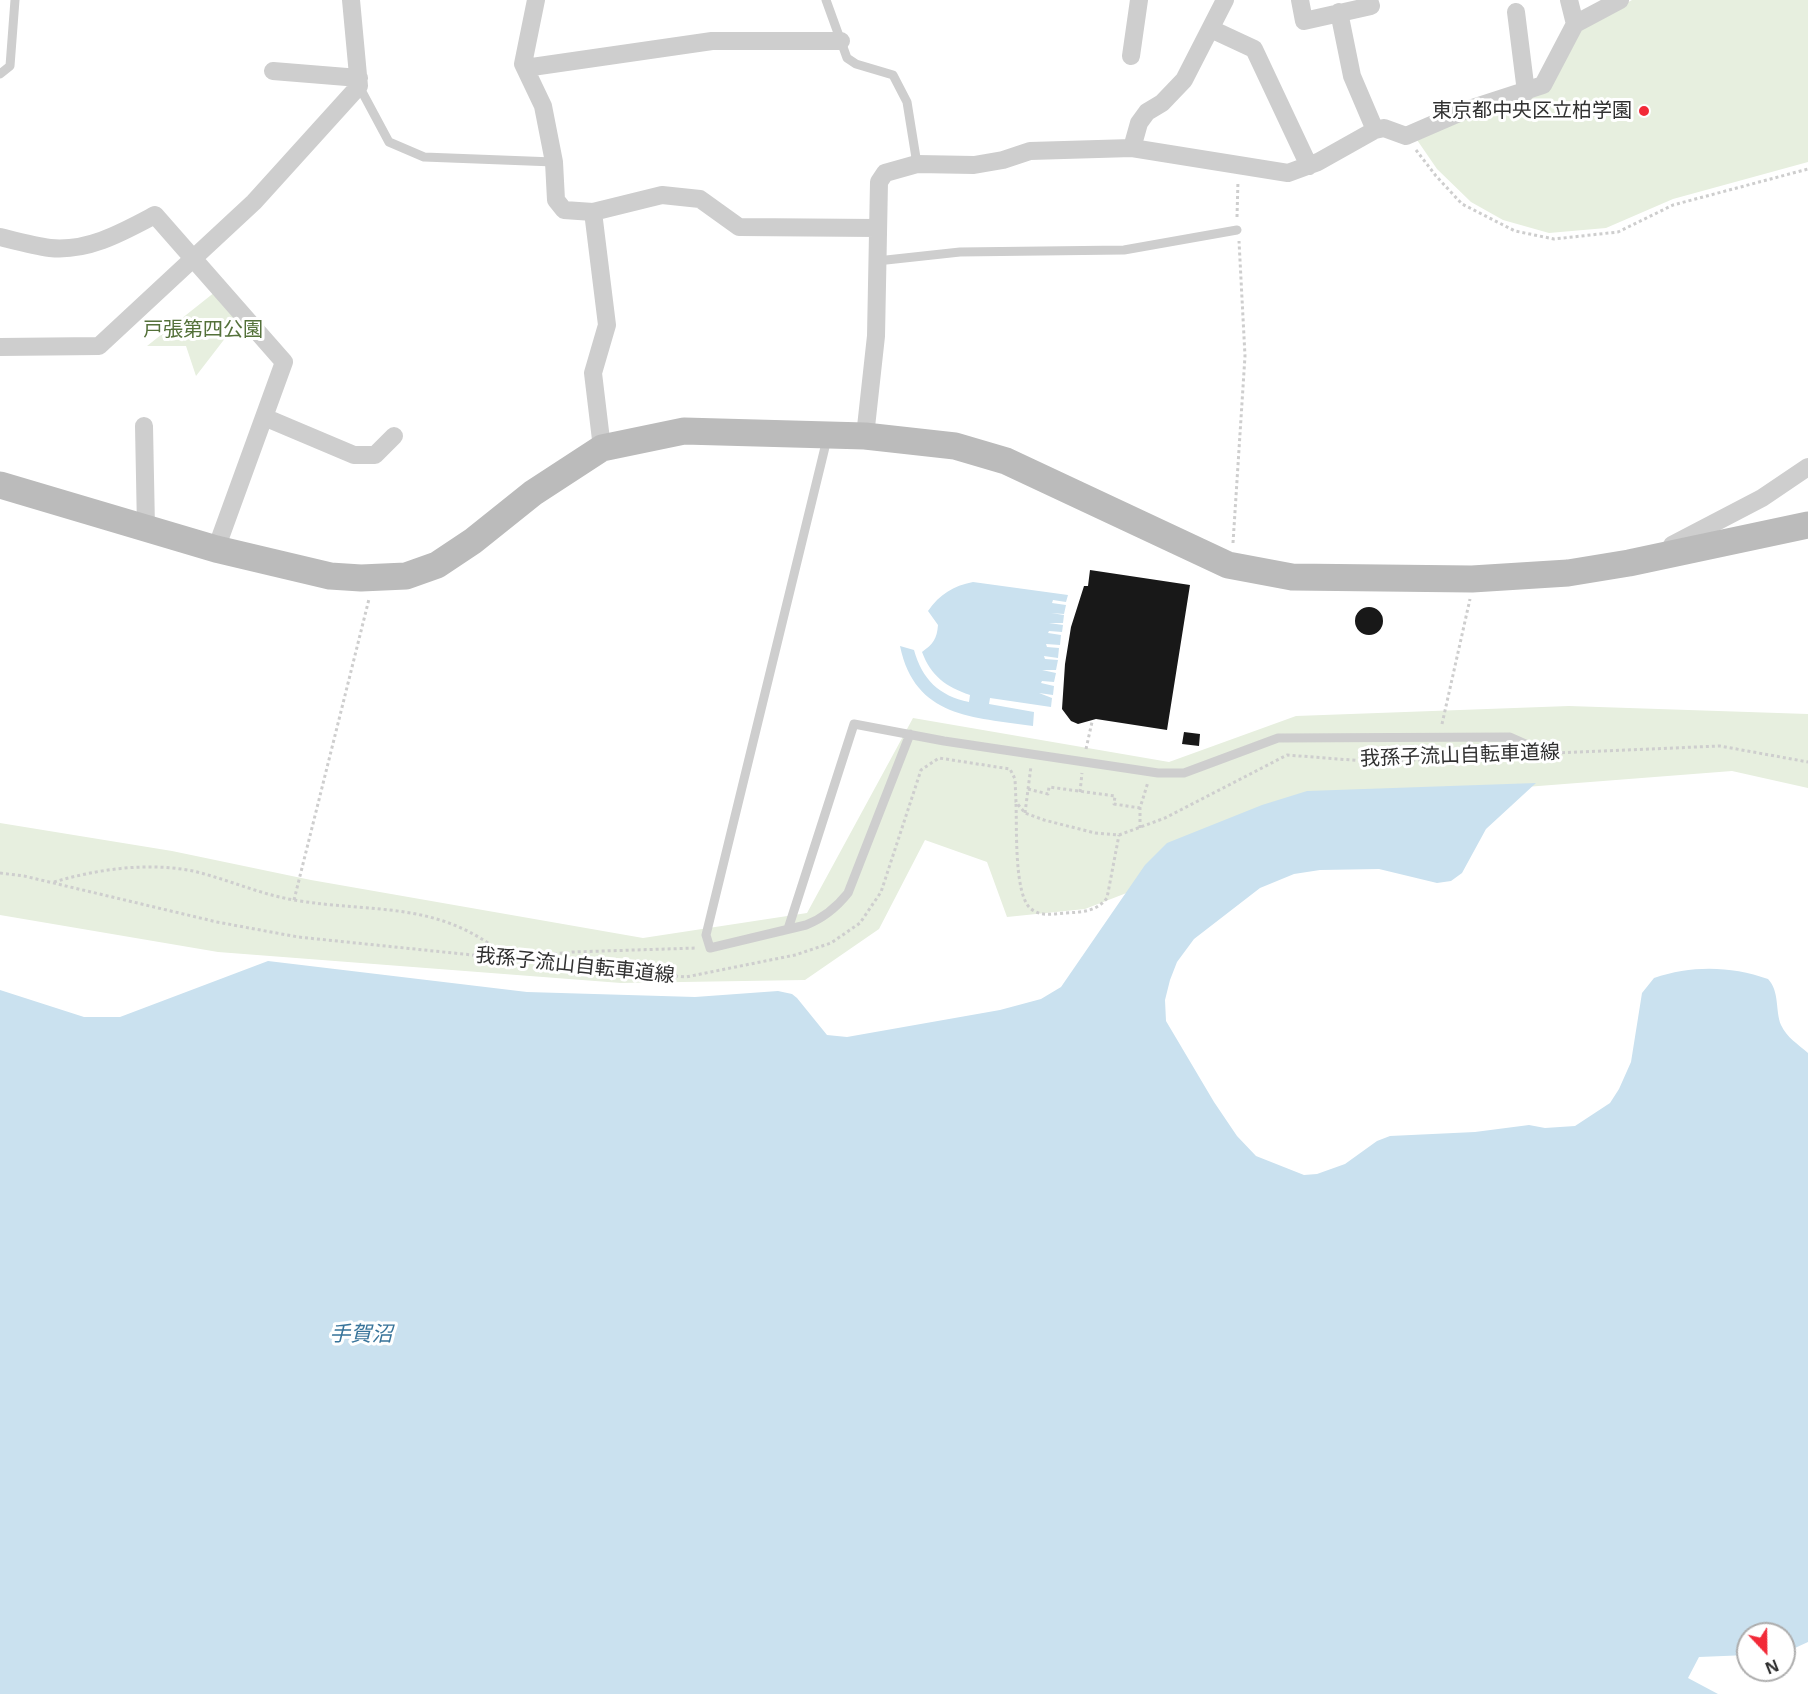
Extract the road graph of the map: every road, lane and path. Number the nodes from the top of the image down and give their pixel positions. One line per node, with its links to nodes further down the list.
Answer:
1 (15, 0): 19 (lane)
2 (351, 0): 20 (street)
3 (536, 0): 17 (street)
4 (826, 0): 15 (lane)
5 (1139, 0): 16 (street)
6 (1226, 0): 14 (street)
7 (1300, 0): 11 (street)
8 (1369, 0): 11 (street)
9 (1569, 0): 13 (street)
10 (1620, 0): 13 (street)
11 (1339, 12): 22 (street)
12 (1516, 12): 21 (street)
13 (1575, 24): 21 (street)
14 (1211, 28): 24 (street); 28 (street)
15 (841, 41): 17 (street); 26 (lane)
16 (1131, 56)
17 (525, 68): 25 (street)
18 (273, 71): 20 (street)
19 (0, 74)
20 (359, 82): 25 (lane); 34 (street)
21 (1526, 92): 23 (street)
22 (1375, 130): 23 (street); 28 (street)
23 (1406, 136): 29 (path)
24 (1132, 148): 26 (street); 27 (street)
25 (554, 162): 30 (street)
26 (917, 164): 31 (street)
27 (1239, 164): 28 (street); 32 (path)
28 (1309, 166)
29 (1808, 169)
30 (593, 212): 31 (street); 42 (street)
31 (877, 228): 35 (street)
32 (1237, 230): 35 (lane); 49 (path)
33 (0, 237): 34 (street)
34 (193, 257): 36 (street); 37 (street)
35 (877, 261): 40 (street)
36 (0, 346)
37 (264, 417): 39 (street); 47 (street)
38 (144, 426): 46 (street)
39 (394, 436)
40 (866, 436): 41 (street); 49 (street)
41 (827, 437): 42 (street); 68 (lane)
42 (602, 448): 50 (street)
43 (1808, 466): 48 (street)
44 (0, 485): 46 (street)
45 (1808, 525): 48 (street)
46 (146, 528): 47 (street)
47 (216, 549): 50 (street)
48 (1629, 563): 51 (street)
49 (1228, 566): 51 (street)
50 (374, 578): 66 (path)
51 (1472, 579): 53 (path)
52 (910, 734): 53 (lane); 67 (lane); 67 (lane)
53 (1439, 738): 54 (lane)
54 (1546, 753): 55 (path, 我孫子流山自転車道線); 62 (path, 我孫子流山自転車道線)
55 (1808, 762)
56 (1030, 771): 58 (path)
57 (1146, 788): 60 (path)
58 (1028, 789): 60 (path); 61 (path)
59 (1016, 802): 61 (path); 63 (path); 69 (path, 我孫子流山自転車道線)
60 (1140, 808): 62 (path)
61 (1025, 813): 63 (path, 我孫子流山自転車道線)
62 (1140, 829): 63 (path, 我孫子流山自転車道線)
63 (1119, 835)
64 (0, 873): 65 (path, 我孫子流山自転車道線)
65 (52, 883): 66 (path); 69 (path, 我孫子流山自転車道線)
66 (294, 900): 69 (path)
67 (788, 929): 68 (lane)
68 (710, 948): 69 (path)
69 (509, 959)

